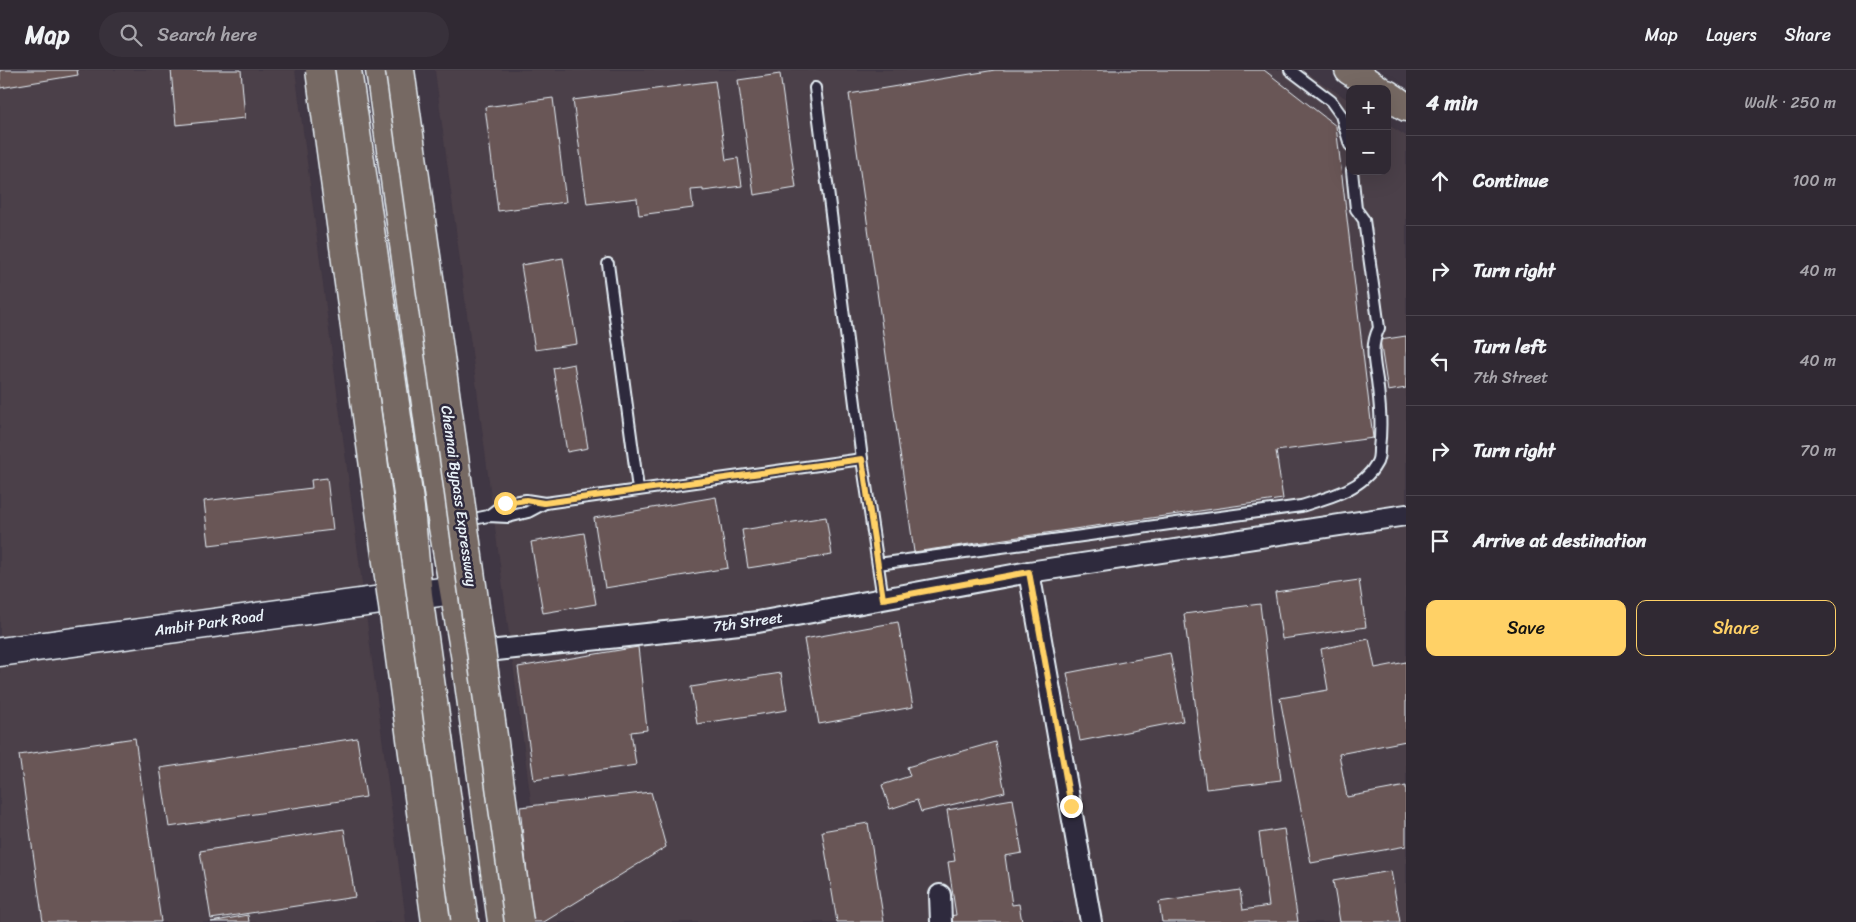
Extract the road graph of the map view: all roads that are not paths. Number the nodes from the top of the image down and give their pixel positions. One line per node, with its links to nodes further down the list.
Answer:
1 (320, 70): 26 (main road, bridge)
2 (347, 70): 17 (main road)
3 (380, 70): 17 (main road)
4 (400, 70): 29 (main road, Chennai Bypass Expressway, bridge)
5 (1290, 70): 11 (lane)
6 (1349, 70): 7 (main road)
7 (1372, 85)
8 (815, 88): 14 (lane)
9 (1391, 97): 10 (main road)
10 (1406, 107)
11 (1346, 133)
12 (1352, 175): 18 (lane)
13 (608, 264): 15 (lane)
14 (862, 459): 15 (lane); 18 (lane)
15 (638, 489): 17 (lane)
16 (1406, 515): 19 (street, 7th Street)
17 (427, 528): 20 (main road); 21 (main road)
18 (878, 564): 22 (lane)
19 (1029, 572): 22 (street, 7th Street); 31 (street)
20 (455, 590): 21 (street, Ambit Park Road); 24 (main road)
21 (418, 595): 23 (street, Ambit Park Road); 27 (main road)
22 (883, 599): 24 (street, 7th Street)
23 (0, 652)
24 (465, 654): 28 (main road)
25 (940, 895): 30 (street)
26 (436, 922)
27 (464, 922)
28 (502, 922)
29 (519, 922)
30 (941, 922)
31 (1091, 922)

